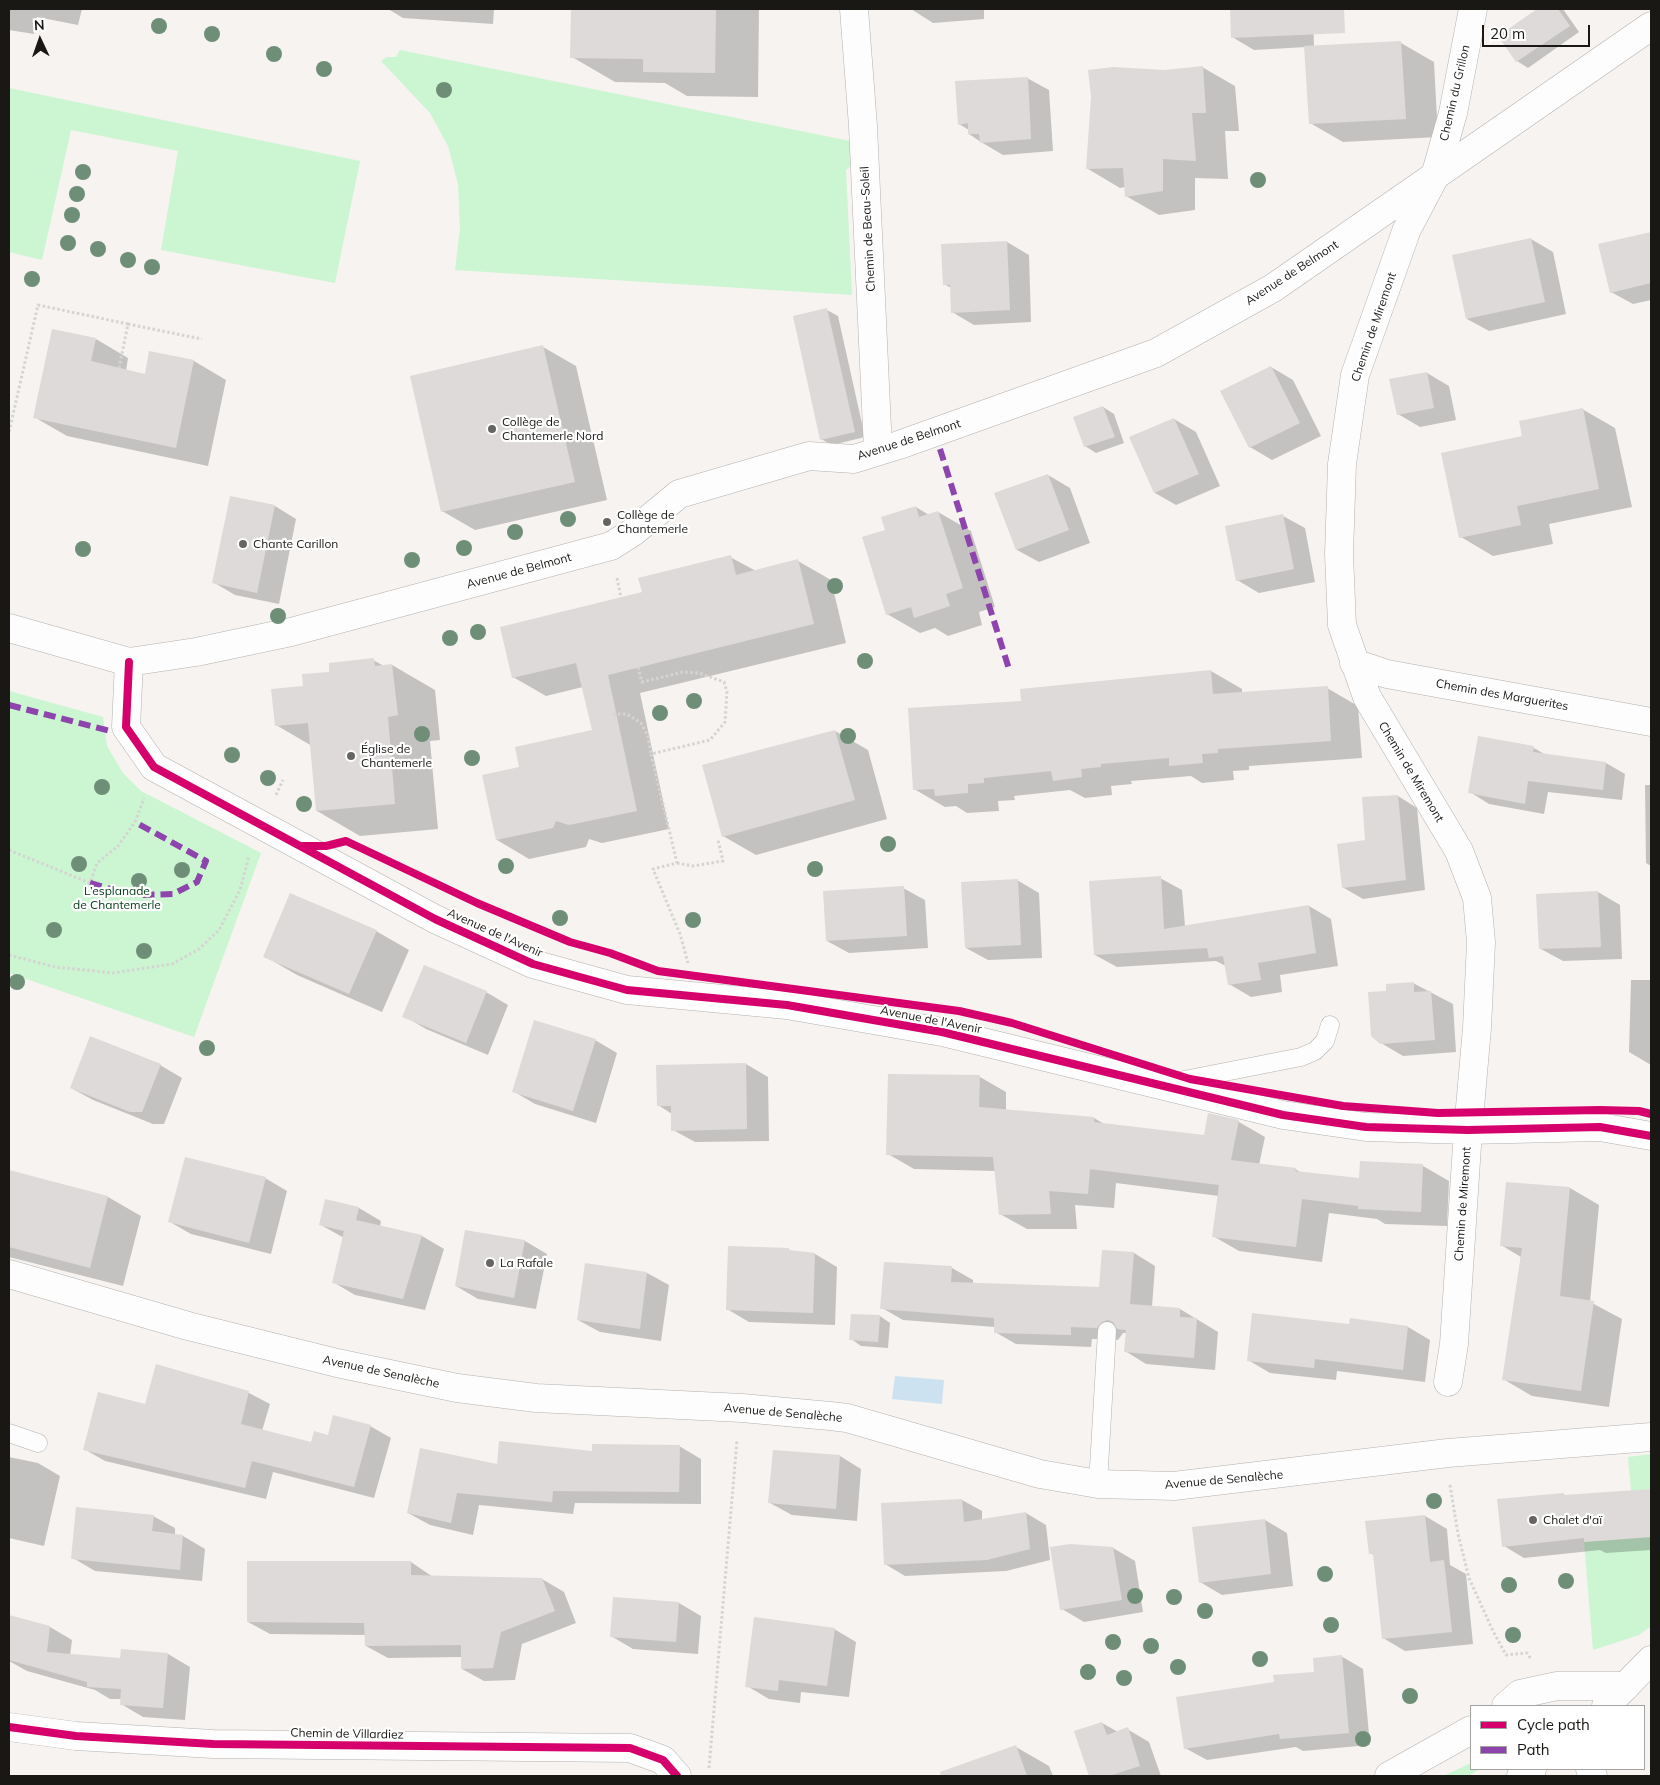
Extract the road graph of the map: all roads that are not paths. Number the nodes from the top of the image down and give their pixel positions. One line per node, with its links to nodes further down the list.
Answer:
1 (854, 9): 5 (street, Chemin de Beau-Soleil)
2 (1473, 9): 4 (street, Chemin du Grillon)
3 (1651, 26): 4 (street, Avenue de Belmont)
4 (1435, 176): 5 (street, Avenue de Belmont); 8 (street, Chemin de Miremont)
5 (878, 450): 7 (street, Avenue de Belmont)
6 (9, 628): 7 (street, Avenue de Belmont)
7 (129, 662): 11 (street, Avenue de l'Avenir)
8 (1354, 663): 9 (street, Chemin des Marguerites); 12 (street, Chemin de Miremont)
9 (1651, 722)
10 (1330, 1025): 11 (lane)
11 (1164, 1084): 12 (street, Avenue de l'Avenir)
12 (1468, 1130): 13 (street, Avenue de l'Avenir); 16 (street, Chemin de Miremont)
13 (1651, 1136)
14 (9, 1274): 20 (street, Avenue de Senalèche)
15 (1107, 1331): 20 (lane)
16 (1448, 1382)
17 (9, 1433): 19 (lane)
18 (1651, 1437): 20 (street, Avenue de Senalèche)
19 (38, 1443)
20 (1098, 1484)
21 (1651, 1660): 22 (street)
22 (1626, 1686): 23 (street); 24 (street)
23 (1507, 1705)
24 (1607, 1705)
25 (9, 1727): 27 (street, Chemin de Villardiez)
26 (1470, 1731): 28 (street)
27 (677, 1776)
28 (1389, 1776)

